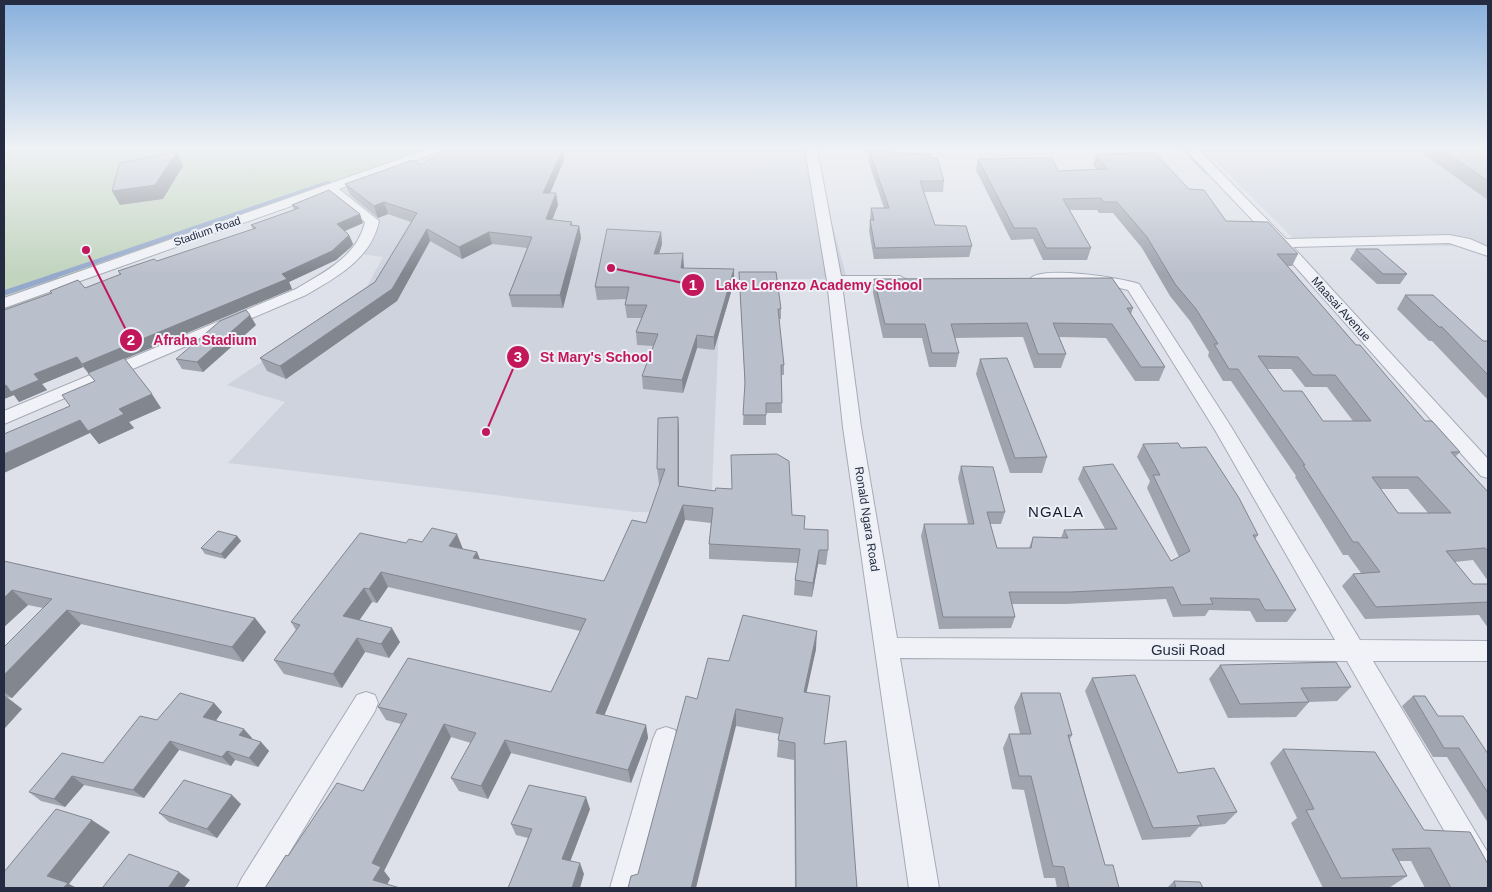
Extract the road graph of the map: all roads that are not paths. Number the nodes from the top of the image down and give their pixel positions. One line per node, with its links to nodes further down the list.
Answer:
1 (323, 191): 10 (street, Stadium Road)
2 (333, 191): 11 (street)
3 (818, 191): 9 (street, Ronald Ngara Road)
4 (1231, 191): 5 (street, Maasai Avenue)
5 (1282, 244): 6 (street); 12 (street, Maasai Avenue)
6 (1488, 252)
7 (1021, 279): 14 (street)
8 (914, 280): 9 (street)
9 (834, 281): 13 (street, Ronald Ngara Road)
10 (4, 303)
11 (4, 418)
12 (1488, 471)
13 (887, 648): 14 (street, Gusii Road); 21 (street, Ronald Ngara Road)
14 (1354, 650): 15 (street, Gusii Road); 18 (street)
15 (1488, 650)
16 (366, 703): 19 (street)
17 (666, 739): 20 (street)
18 (1488, 880)
19 (252, 888)
20 (625, 888)
21 (924, 888)

